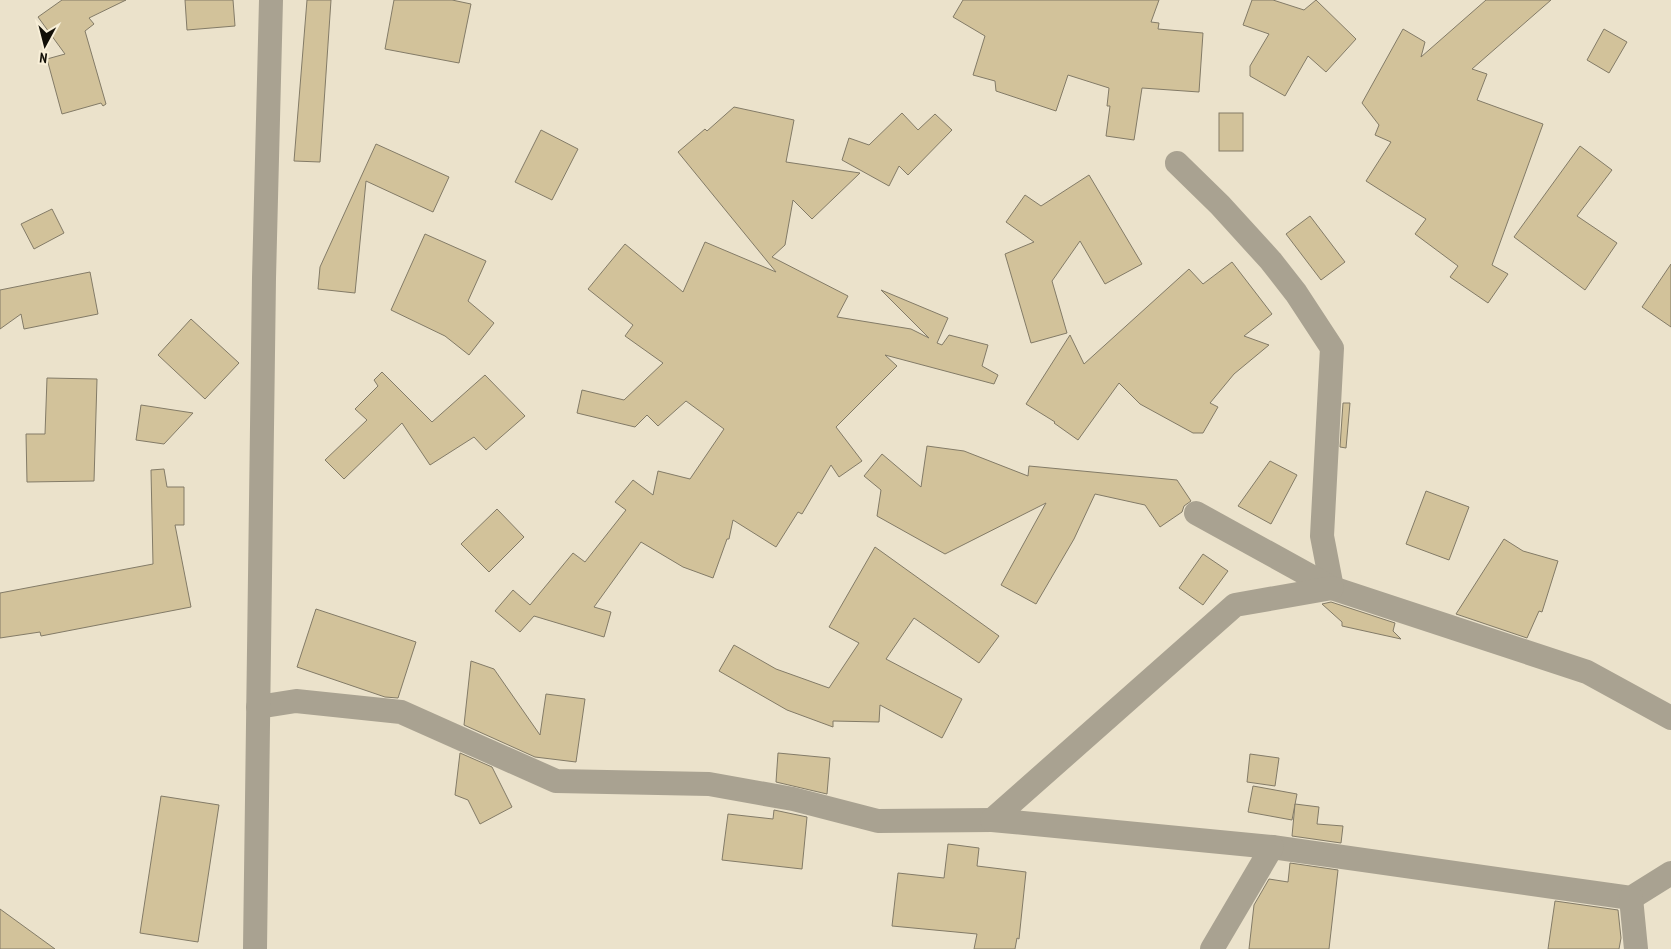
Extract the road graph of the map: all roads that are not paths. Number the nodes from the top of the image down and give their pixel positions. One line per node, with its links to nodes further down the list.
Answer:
1 (271, 0): 5 (street)
2 (1176, 163): 4 (street)
3 (1196, 513): 4 (street)
4 (1332, 588): 6 (street); 7 (street)
5 (258, 707): 7 (street); 11 (street)
6 (1671, 718)
7 (992, 820): 8 (street)
8 (1272, 847): 10 (street); 12 (street)
9 (1671, 872): 10 (street)
10 (1631, 898): 13 (street)
11 (255, 949)
12 (1212, 949)
13 (1636, 949)

